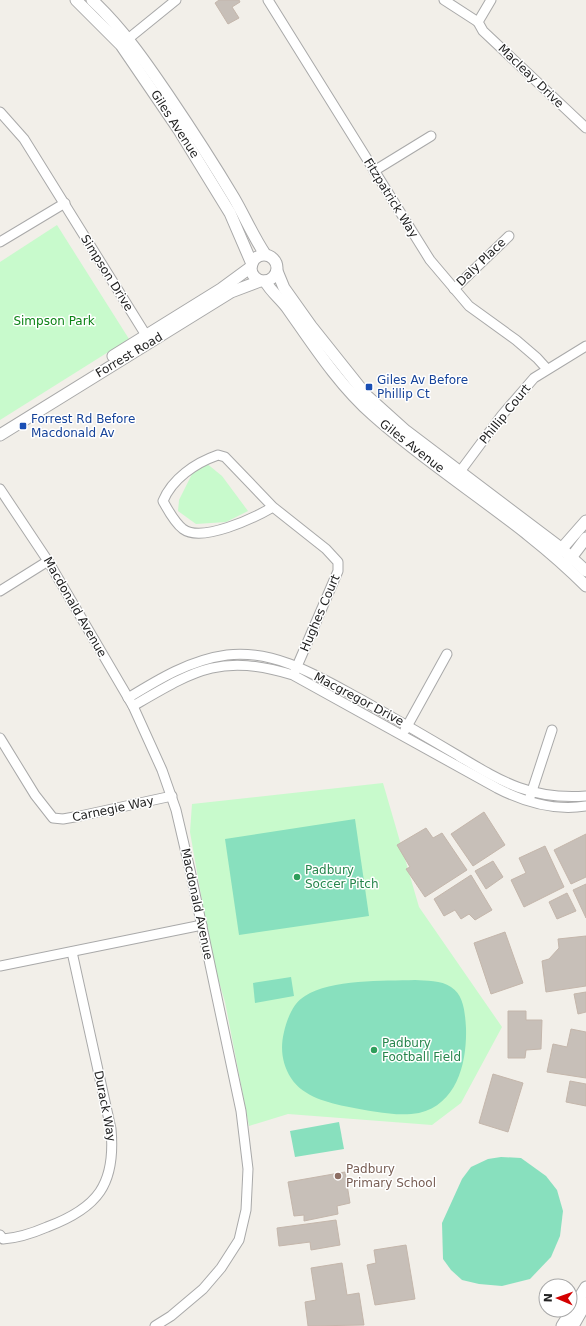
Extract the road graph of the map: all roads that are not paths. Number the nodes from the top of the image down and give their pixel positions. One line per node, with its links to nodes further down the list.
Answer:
1 (76, 0): 8 (street, Giles Avenue)
2 (92, 0): 8 (street, Giles Avenue)
3 (176, 0): 8 (street)
4 (268, 0): 12 (street, Fitzpatrick Way)
5 (444, 0): 7 (street, Macleay Drive)
6 (491, 0): 7 (street)
7 (478, 22): 10 (street, Macleay Drive)
8 (125, 42): 16 (street, Giles Avenue); 17 (street, Giles Avenue)
9 (0, 112): 13 (street, Simpson Drive)
10 (586, 128)
11 (431, 136): 12 (street)
12 (374, 171): 20 (street, Fitzpatrick Way)
13 (65, 203): 15 (street); 21 (street, Simpson Drive)
14 (509, 236): 20 (street, Daly Place)
15 (0, 242)
16 (265, 254): 17 (street); 18 (street)
17 (251, 265): 19 (street); 21 (street, Forrest Road)
18 (278, 271): 19 (street); 26 (street, Giles Avenue)
19 (262, 281): 21 (street, Forrest Road); 26 (street, Giles Avenue)
20 (454, 289): 23 (street, Fitzpatrick Way)
21 (148, 339): 24 (street, Forrest Road); 25 (street, Forrest Road)
22 (586, 346): 23 (street, Phillip Court)
23 (547, 369): 26 (street, Phillip Court)
24 (0, 426)
25 (0, 435)
26 (458, 475): 31 (street, Giles Avenue)
27 (0, 490): 32 (street, Macdonald Avenue)
28 (273, 507): 28 (street, Hughes Court); 38 (street, Hughes Court)
29 (586, 521): 31 (street)
30 (586, 538): 33 (street)
31 (559, 553): 33 (street, Giles Avenue)
32 (48, 560): 36 (street); 39 (street, Macdonald Avenue)
33 (569, 561): 34 (street, Giles Avenue); 35 (street, Giles Avenue)
34 (586, 571)
35 (586, 586)
36 (0, 591)
37 (448, 654): 41 (street)
38 (295, 671): 39 (street, Macgregor Drive); 40 (street, Macgregor Drive); 41 (street, Macgregor Drive); 43 (street, Macgregor Drive)
39 (128, 698): 40 (street, Macdonald Avenue)
40 (132, 706): 46 (street, Macdonald Avenue)
41 (408, 725): 43 (street); 45 (street, Macgregor Drive)
42 (552, 730): 45 (street)
43 (402, 735): 48 (street, Macgregor Drive)
44 (0, 738): 46 (street, Carnegie Way)
45 (532, 792): 47 (street, Macgregor Drive); 48 (street)
46 (172, 796): 50 (street, Macdonald Avenue)
47 (586, 796)
48 (529, 802): 49 (street, Macgregor Drive)
49 (586, 806)
50 (202, 924): 51 (street); 56 (street, Macdonald Avenue)
51 (72, 952): 52 (street); 53 (street, Durack Way)
52 (0, 966)
53 (0, 1235)
54 (586, 1286): 57 (street)
55 (586, 1303): 58 (street)
56 (155, 1326)
57 (562, 1326)
58 (573, 1326)

